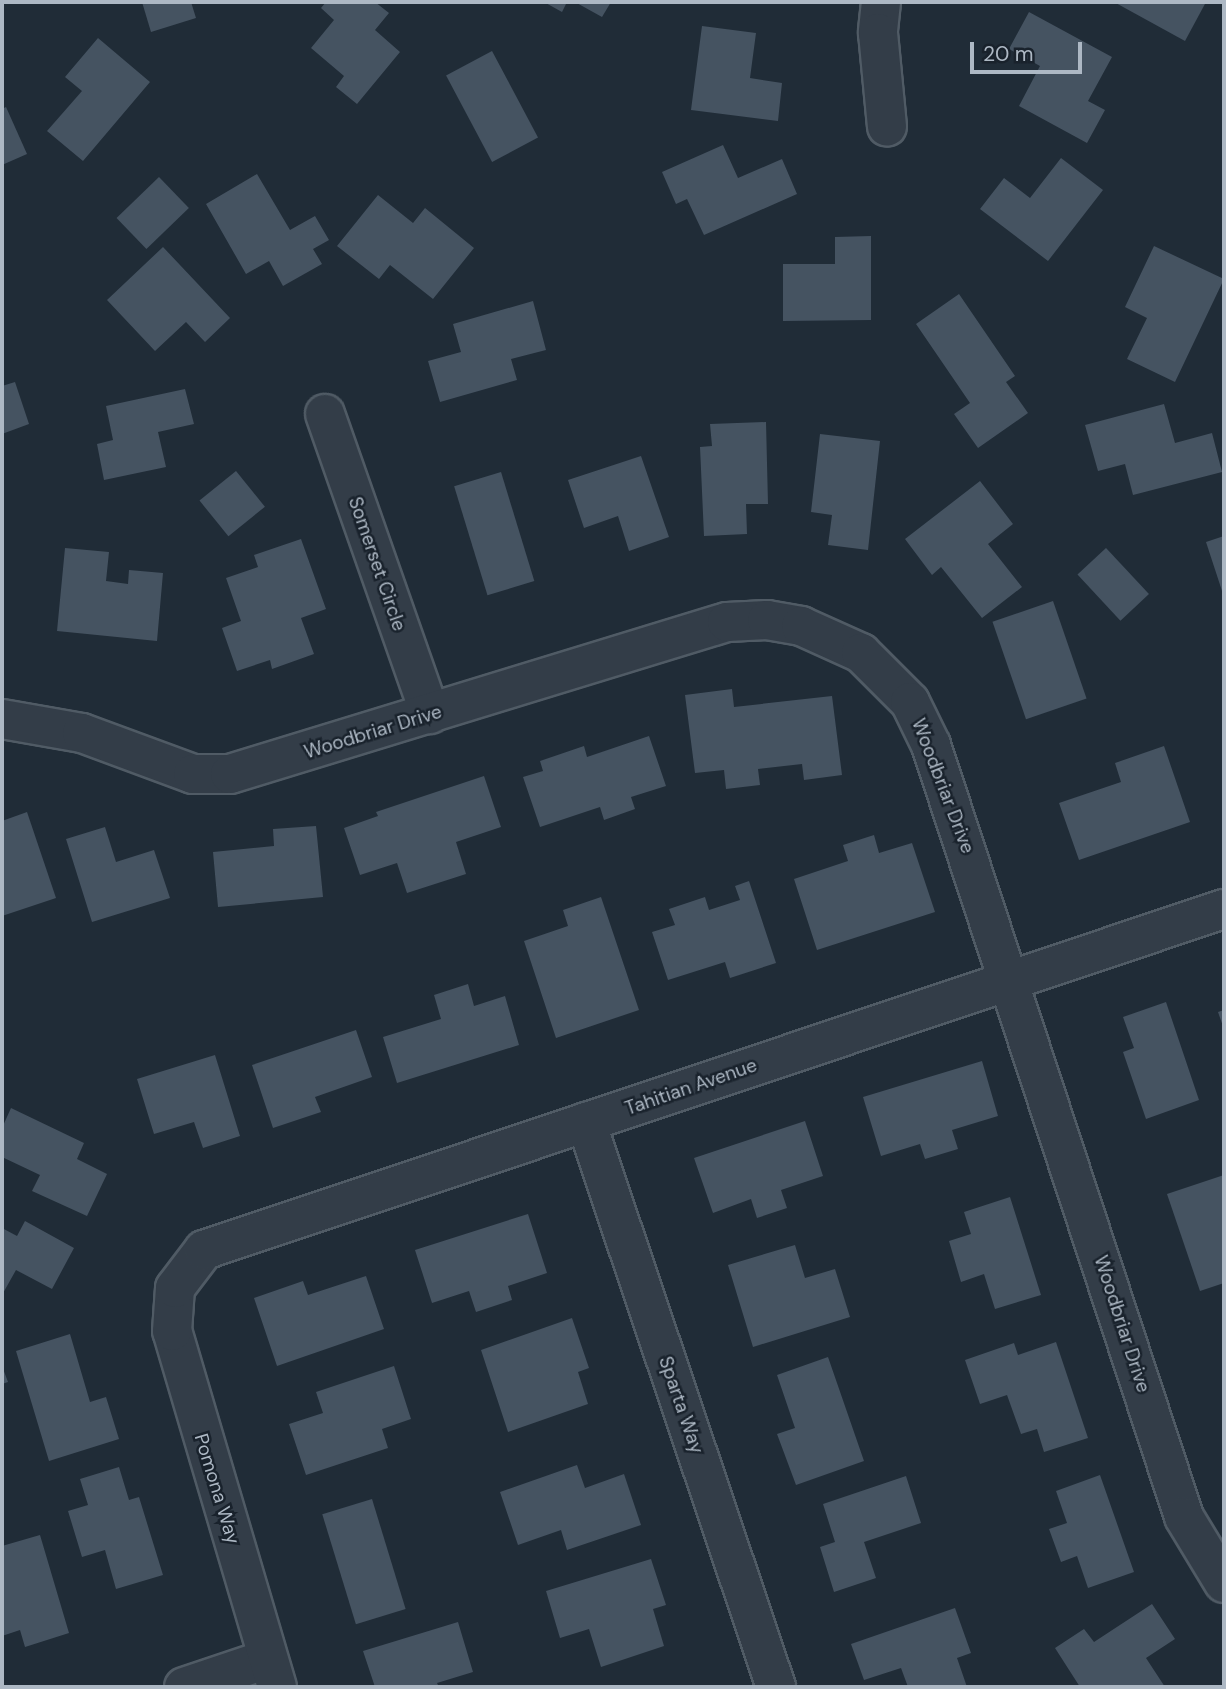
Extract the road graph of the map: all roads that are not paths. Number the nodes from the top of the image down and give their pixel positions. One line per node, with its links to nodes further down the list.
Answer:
1 (881, 2): 2 (street)
2 (887, 127)
3 (325, 414): 4 (street, Somerset Circle)
4 (430, 714): 5 (street, Woodbriar Drive); 7 (street, Woodbriar Drive)
5 (2, 719)
6 (1224, 909): 7 (street, Tahitian Avenue)
7 (1010, 979): 8 (street, Tahitian Avenue); 10 (street, Woodbriar Drive)
8 (586, 1122): 9 (street, Tahitian Avenue); 13 (street, Sparta Way)
9 (175, 1288): 11 (street, Pomona Way)
10 (1224, 1583)
11 (272, 1673): 12 (street)
12 (184, 1687)
13 (776, 1687)

